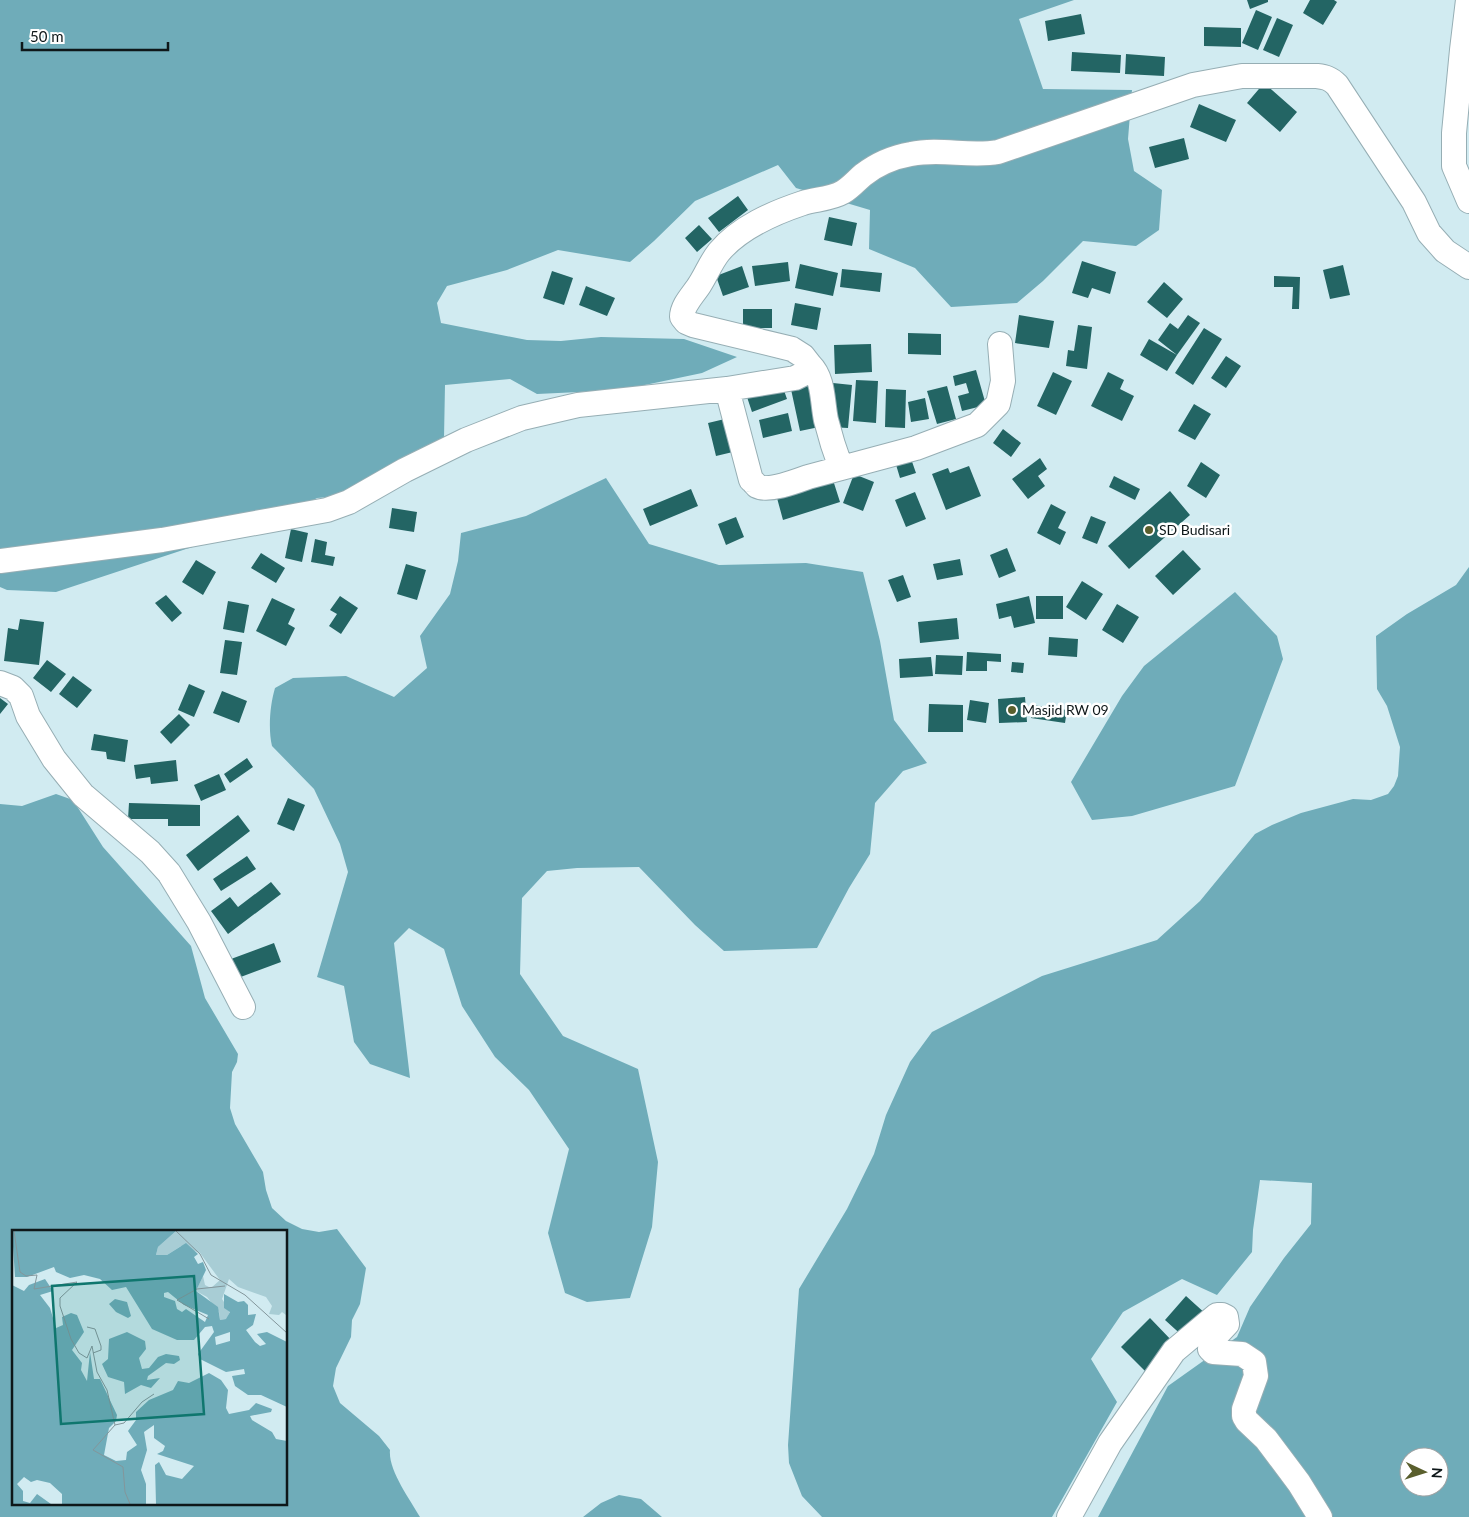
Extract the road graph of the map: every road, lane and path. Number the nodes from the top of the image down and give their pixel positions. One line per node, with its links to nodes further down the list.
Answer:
1 (1468, 0): 2 (street)
2 (1469, 201)
3 (1469, 267): 5 (street)
4 (1000, 344): 7 (street)
5 (810, 365): 6 (street); 7 (street)
6 (727, 389): 7 (street); 8 (street)
7 (841, 468)
8 (0, 561)
9 (0, 683): 10 (street)
10 (243, 1007)
11 (1069, 1517): 12 (street)
12 (1320, 1517)

